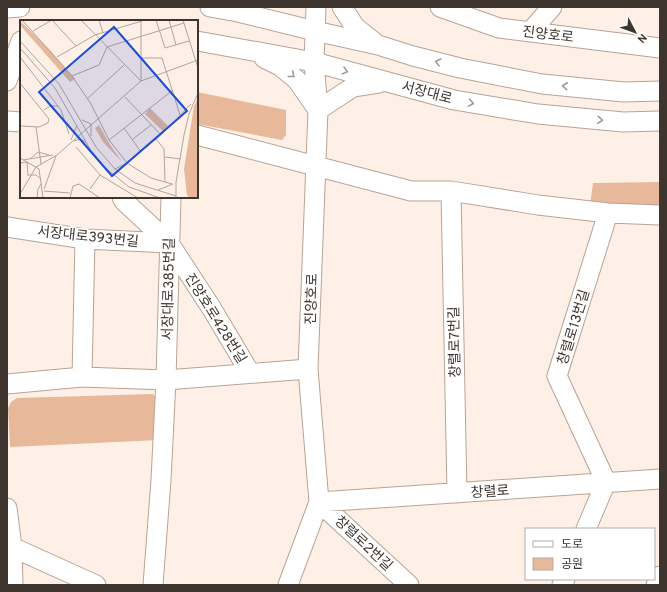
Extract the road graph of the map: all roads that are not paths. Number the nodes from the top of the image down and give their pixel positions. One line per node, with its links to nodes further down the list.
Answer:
1 (20, 7): 8 (street)
2 (210, 7): 9 (street)
3 (284, 7): 9 (street)
4 (316, 7): 10 (street, 진양호로)
5 (342, 7): 16 (street)
6 (440, 7): 11 (street, 진양호로)
7 (552, 7): 11 (street)
8 (7, 8)
9 (252, 15): 10 (street)
10 (315, 31): 16 (street); 19 (street, 진양호로)
11 (530, 32): 17 (street, 진양호로)
12 (20, 40): 14 (street)
13 (198, 41): 18 (street, 서장대로)
14 (7, 42)
15 (20, 43): 20 (street)
16 (378, 46): 22 (street, one-way to 16)
17 (660, 48)
18 (246, 49): 19 (street, 서장대로); 23 (street, one-way to 23)
19 (314, 62): 21 (street, 서장대로, one-way to 21); 23 (street, 진양호로)
20 (7, 82)
21 (388, 82): 23 (street); 25 (street, 서장대로, one-way to 25)
22 (660, 92)
23 (318, 110): 28 (street, 진양호로)
24 (7, 121): 26 (street)
25 (660, 121)
26 (20, 122)
27 (198, 135): 28 (street)
28 (316, 167): 29 (street); 37 (street, 진양호로)
29 (451, 191): 32 (street); 44 (street, 창렬로7번길)
30 (122, 198): 36 (street, 진양호로428번길)
31 (171, 198): 36 (street, 서장대로385번길)
32 (608, 213): 33 (street); 43 (street, 창렬로13번길)
33 (660, 215)
34 (7, 227): 35 (street, 서장대로393번길)
35 (85, 239): 36 (street, 서장대로393번길); 39 (street)
36 (169, 243): 38 (street, 진양호로428번길); 40 (street, 서장대로385번길)
37 (308, 369): 38 (street, 진양호로428번길); 45 (street, 진양호로)
38 (250, 373): 40 (street, 진양호로428번길)
39 (82, 378): 40 (street, 진양호로428번길); 41 (street, 진양호로428번길)
40 (166, 380): 52 (street)
41 (7, 384)
42 (660, 479): 43 (street, 창렬로)
43 (606, 482): 44 (street, 창렬로); 47 (street)
44 (457, 493): 45 (street, 창렬로)
45 (319, 502): 53 (street, 진양호로); 54 (street, 창렬로2번길)
46 (7, 508): 48 (street)
47 (586, 528)
48 (12, 546): 50 (street); 51 (street)
49 (660, 576): 55 (street)
50 (13, 585)
51 (96, 585)
52 (153, 585)
53 (288, 585)
54 (409, 585)
55 (656, 585)

